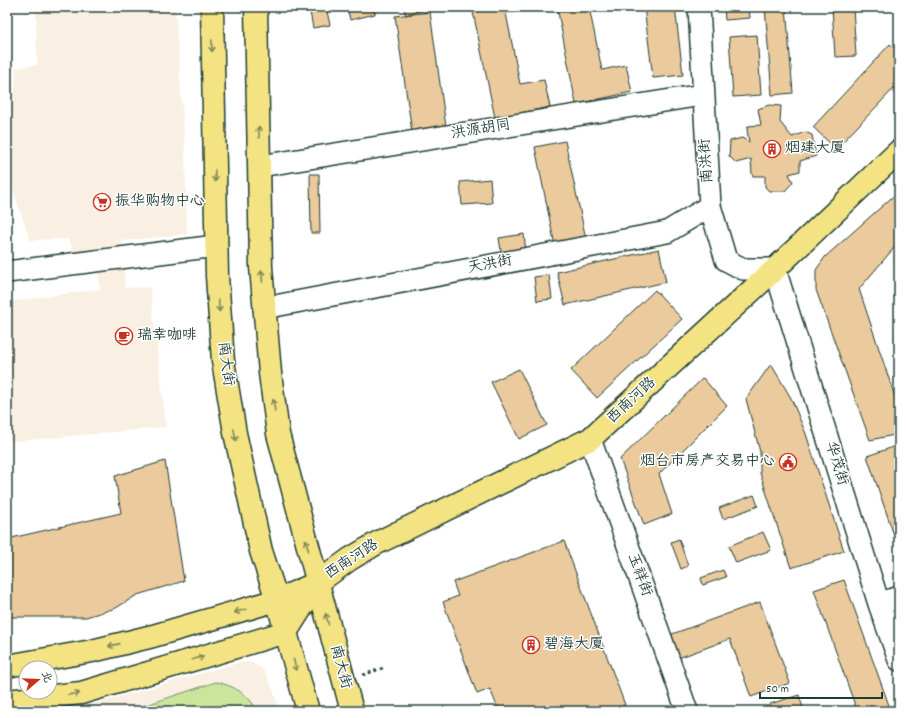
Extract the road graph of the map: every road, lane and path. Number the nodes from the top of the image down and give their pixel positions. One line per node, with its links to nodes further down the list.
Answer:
1 (212, 7): 8 (main road, 南大街, one-way to 8)
2 (256, 7): 6 (main road, 南大街, one-way to 2)
3 (699, 7): 4 (street, 南洪街)
4 (702, 94): 6 (street, 洪源胡同); 7 (street, 南洪街)
5 (899, 151): 9 (main road, 西南河路)
6 (260, 166): 11 (main road, 南大街, one-way to 6)
7 (710, 206): 9 (street, 南洪街); 11 (street, 天洪街)
8 (216, 246): 10 (street); 15 (main road, 南大街, one-way to 15)
9 (775, 269): 12 (main road, 西南河路); 16 (street, 华茂街)
10 (7, 272)
11 (264, 308): 13 (main road, 南大街, one-way to 11)
12 (590, 439): 13 (main road, 西南河路); 25 (street, 玉祥街)
13 (317, 583): 15 (main road, 西南河路); 17 (main road, 西南河路); 24 (main road, 南大街, one-way to 13)
14 (899, 597): 16 (street)
15 (277, 600): 17 (main road, 南大街); 19 (main road, 西南河路, one-way to 19)
16 (879, 604): 18 (street, 华茂街)
17 (286, 632): 22 (main road, one-way to 17); 23 (main road, 南大街, one-way to 23)
18 (899, 660)
19 (7, 666)
20 (383, 668): 21 (path)
21 (363, 675)
22 (7, 701)
23 (308, 711)
24 (352, 711)
25 (687, 711)

